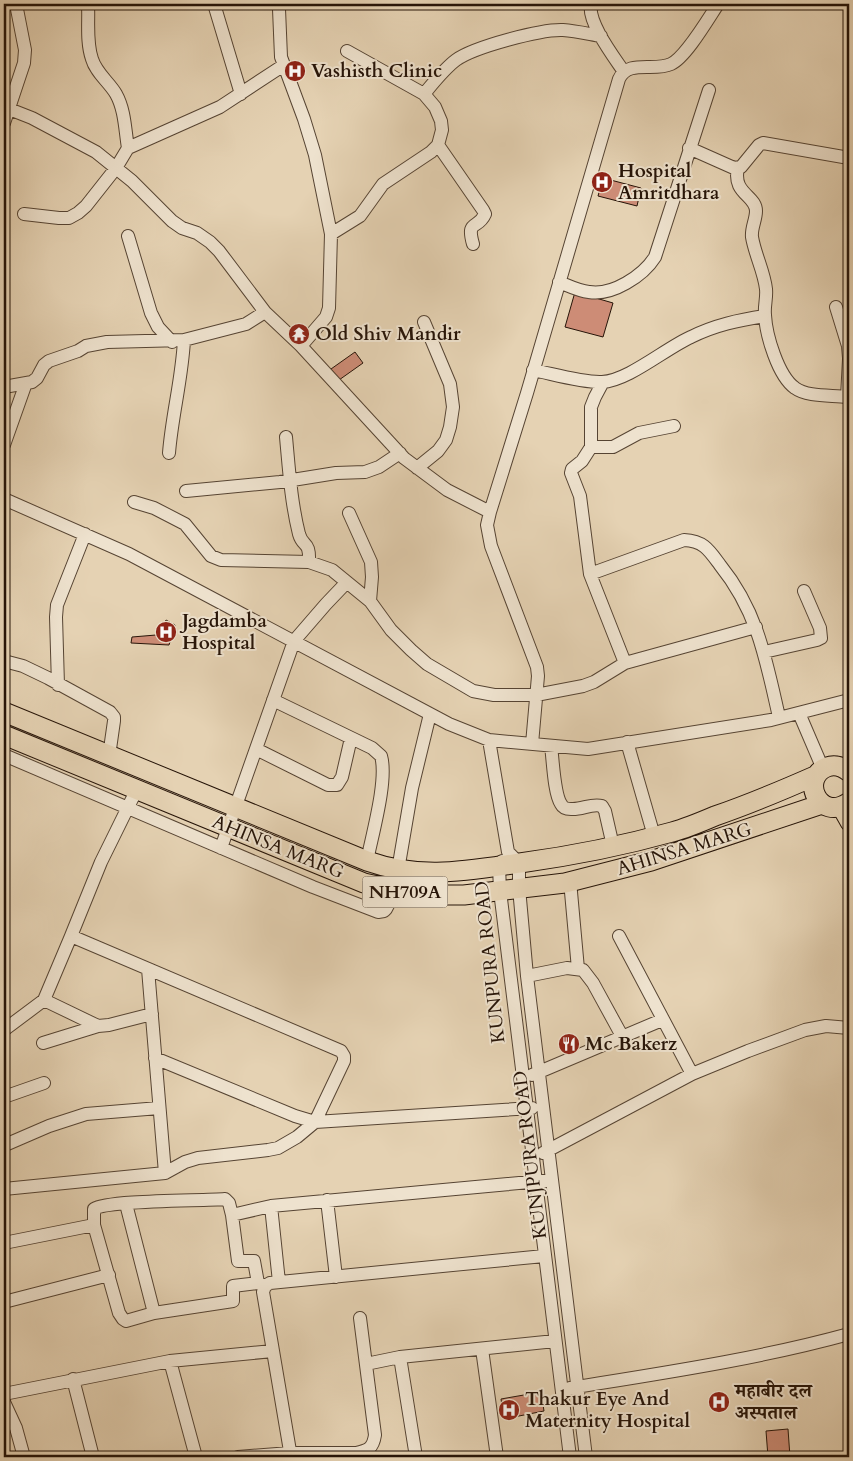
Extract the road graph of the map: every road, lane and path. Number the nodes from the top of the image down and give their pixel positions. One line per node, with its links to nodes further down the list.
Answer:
1 (16, 4): 14 (street)
2 (88, 4): 17 (street)
3 (214, 4): 12 (street)
4 (280, 4): 9 (street)
5 (591, 4): 7 (street)
6 (718, 4): 10 (street)
7 (602, 36): 10 (street); 13 (street)
8 (347, 51): 13 (street)
9 (284, 65): 12 (street); 23 (street)
10 (624, 72): 26 (street)
11 (709, 90): 18 (street)
12 (241, 94): 17 (street)
13 (424, 94): 16 (street)
14 (6, 108): 15 (street); 20 (street)
15 (4, 124)
16 (438, 145): 23 (street); 25 (street)
17 (128, 148): 20 (street)
18 (689, 148): 21 (street); 26 (street)
19 (849, 158): 21 (street)
20 (116, 168): 22 (street); 28 (street)
21 (738, 168): 29 (street)
22 (24, 214)
23 (331, 234): 32 (street)
24 (128, 236): 31 (street)
25 (473, 244)
26 (559, 282): 34 (street)
27 (836, 307): 33 (street)
28 (265, 312): 31 (street); 32 (street)
29 (765, 316): 35 (street); 38 (street)
30 (424, 322): 45 (street)
31 (178, 341): 36 (street); 43 (street)
32 (301, 346): 44 (street)
33 (849, 358): 38 (street)
34 (533, 370): 35 (street); 50 (street)
35 (604, 382): 42 (street)
36 (26, 383): 37 (street); 41 (street)
37 (4, 387)
38 (848, 398)
39 (674, 426): 42 (street)
40 (286, 437): 46 (street)
41 (4, 445)
42 (591, 446): 54 (street)
43 (168, 453)
44 (400, 453): 45 (street); 46 (street)
45 (418, 468): 50 (street)
46 (290, 481): 47 (street); 53 (street)
47 (186, 491)
48 (4, 498): 52 (street)
49 (134, 502): 53 (street)
50 (490, 512): 64 (street)
51 (349, 513): 57 (street)
52 (85, 534): 59 (street); 63 (street)
53 (309, 562): 55 (street)
54 (590, 574): 58 (street); 62 (street)
55 (347, 582): 57 (street); 59 (street)
56 (804, 591): 60 (street)
57 (370, 601): 64 (street)
58 (756, 627): 60 (street); 62 (street)
59 (294, 641): 65 (street); 69 (street)
60 (764, 652): 70 (street)
61 (4, 661): 63 (street)
62 (625, 663): 64 (street)
63 (58, 685): 79 (street)
64 (536, 695): 75 (street)
65 (273, 700): 72 (street); 77 (street)
66 (849, 700): 68 (street)
67 (4, 712): 79 (highway, AHINSA MARG / NH709A)
68 (799, 713): 70 (street); 81 (street)
69 (430, 714): 73 (street); 92 (street)
70 (779, 717): 74 (street)
71 (4, 735): 82 (highway, AHINSA MARG / NH709A)
72 (351, 738): 77 (street); 90 (street)
73 (489, 740): 75 (street); 91 (street)
74 (627, 742): 76 (street); 87 (street)
75 (532, 744): 76 (street)
76 (552, 746): 88 (street)
77 (256, 749): 84 (street)
78 (4, 755): 83 (street)
79 (109, 756): 84 (highway, AHINSA MARG / NH709A)
80 (849, 771): 81 (highway, NH709A)
81 (820, 772): 85 (highway, NH709A); 87 (highway, AHINSA MARG / NH709A)
82 (137, 789): 83 (street); 86 (highway, AHINSA MARG / NH709A)
83 (127, 808): 89 (street); 97 (street)
84 (235, 808): 86 (street); 90 (highway, AHINSA MARG / NH709A)
85 (840, 809): 93 (highway, AHINSA MARG / NH709A)
86 (228, 827): 89 (street); 95 (highway, AHINSA MARG / NH709A)
87 (654, 836): 88 (highway, AHINSA MARG / NH709A)
88 (613, 846): 91 (highway, AHINSA MARG / NH709A)
89 (221, 848): 95 (street)
90 (367, 861): 92 (highway, AHINSA MARG / NH709A)
91 (509, 861): 92 (highway, AHINSA MARG / NH709A); 94 (street, KUNJPURA ROAD); 96 (street, KUNPURA ROAD)
92 (398, 870)
93 (570, 881): 94 (highway, AHINSA MARG / NH709A); 100 (street)
94 (519, 888): 96 (highway, AHINSA MARG / NH709A); 101 (street, KUNJPURA ROAD)
95 (396, 890): 96 (highway, AHINSA MARG / NH709A)
96 (500, 890): 113 (street, KUNPURA ROAD)
97 (70, 936): 99 (street); 102 (street)
98 (619, 936): 104 (street)
99 (148, 969): 103 (street); 119 (street)
100 (578, 969): 101 (street); 108 (street)
101 (526, 976): 111 (street, KUNJPURA ROAD)
102 (44, 1000): 105 (street); 107 (street)
103 (152, 1014): 105 (street); 110 (street)
104 (662, 1020): 108 (street); 112 (street)
105 (98, 1026): 109 (street)
106 (849, 1028): 112 (street)
107 (4, 1030)
108 (622, 1036): 111 (street)
109 (43, 1043)
110 (155, 1058): 117 (street); 119 (street)
111 (538, 1071): 113 (street); 116 (street, KUNJPURA ROAD)
112 (692, 1074): 121 (street)
113 (523, 1079): 118 (street, KUNPURA ROAD)
114 (44, 1083): 115 (street)
115 (4, 1097)
116 (543, 1107): 118 (street); 121 (street, KUNJPURA ROAD)
117 (160, 1108): 120 (street); 123 (street)
118 (526, 1109): 119 (street); 122 (street, KUNPURA ROAD)
119 (315, 1122): 123 (street)
120 (4, 1145)
121 (548, 1151): 122 (street); 124 (street, KUNJPURA ROAD)
122 (532, 1158): 125 (street, KUNPURA ROAD)
123 (165, 1173): 126 (street)
124 (552, 1180): 125 (street); 149 (street, KUNJPURA ROAD)
125 (535, 1181): 127 (street); 133 (street, KUNPURA ROAD)
126 (4, 1189)
127 (327, 1200): 129 (street); 135 (street)
128 (126, 1204): 130 (street); 131 (street); 139 (street)
129 (271, 1206): 130 (street); 136 (street)
130 (232, 1215): 137 (street)
131 (94, 1225): 132 (street); 134 (street)
132 (4, 1243)
133 (544, 1256): 135 (street); 142 (street, KUNPURA ROAD)
134 (109, 1274): 138 (street); 139 (street)
135 (336, 1276): 136 (street)
136 (279, 1282): 137 (street)
137 (262, 1285): 139 (street); 144 (street)
138 (4, 1302)
139 (154, 1313)
140 (360, 1318): 147 (street)
141 (849, 1334): 149 (street)
142 (555, 1341): 143 (street); 150 (street, KUNPURA ROAD)
143 (482, 1349): 145 (street); 159 (street)
144 (273, 1350): 146 (street); 153 (street)
145 (400, 1357): 147 (street); 158 (street)
146 (170, 1361): 148 (street); 156 (street)
147 (366, 1364): 153 (street)
148 (73, 1379): 151 (street); 155 (street)
149 (577, 1387): 150 (street); 161 (street, KUNJPURA ROAD)
150 (561, 1390): 160 (street, KUNPURA ROAD)
151 (4, 1394)
152 (4, 1402): 154 (street)
153 (290, 1455): 157 (street)
154 (24, 1457)
155 (92, 1457)
156 (196, 1457)
157 (238, 1457)
158 (416, 1457)
159 (497, 1457)
160 (570, 1457)
161 (586, 1457)

